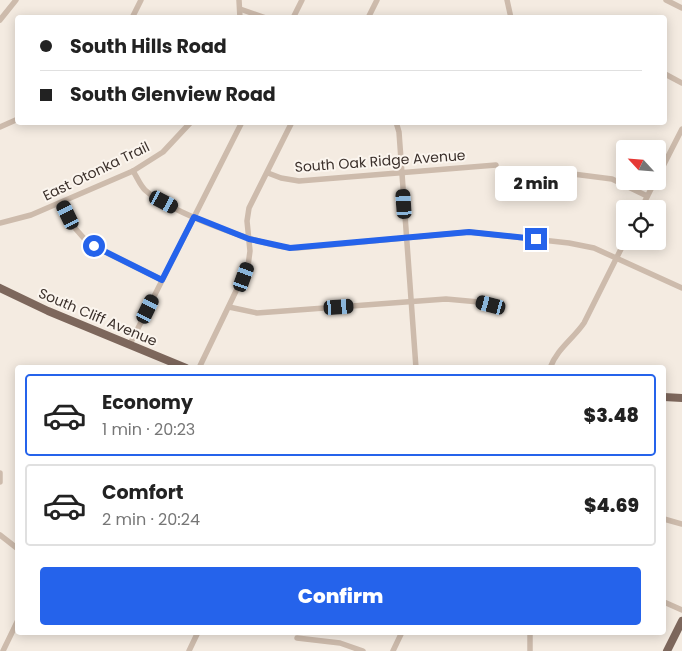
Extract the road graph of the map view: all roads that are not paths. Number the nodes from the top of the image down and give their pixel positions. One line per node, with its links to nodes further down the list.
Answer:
1 (16, 0): 16 (street)
2 (141, 0): 10 (street)
3 (239, 0): 9 (street)
4 (302, 0): 13 (street)
5 (377, 0): 14 (street)
6 (507, 0): 15 (street)
7 (666, 0): 8 (street)
8 (682, 8)
9 (240, 9): 11 (street); 12 (street)
10 (134, 15)
11 (240, 15)
12 (257, 15)
13 (294, 15)
14 (370, 15)
15 (510, 15)
16 (0, 20)
17 (667, 75): 18 (street)
18 (682, 83)
19 (15, 120): 24 (street)
20 (188, 125): 28 (street, East Otonka Trail)
21 (240, 125): 36 (street)
22 (291, 125): 30 (street)
23 (397, 125): 29 (street)
24 (0, 127)
25 (682, 129): 26 (street)
26 (666, 160)
27 (496, 165): 29 (street, South Oak Ridge Avenue)
28 (133, 170): 35 (street, East Otonka Trail); 36 (street)
29 (401, 172): 30 (street, South Oak Ridge Avenue); 38 (street)
30 (268, 173): 39 (street)
31 (572, 174): 33 (street)
32 (650, 190): 33 (street)
33 (647, 196): 34 (street)
34 (645, 200)
35 (62, 203): 37 (street, East Otonka Trail); 42 (street)
36 (194, 217): 39 (street); 42 (street)
37 (0, 222)
38 (406, 237): 39 (street); 41 (street); 45 (street)
39 (249, 239): 46 (street)
40 (621, 250): 41 (street)
41 (617, 258): 44 (street); 52 (street)
42 (162, 280): 48 (street)
43 (0, 288): 48 (main road, South Cliff Avenue)
44 (682, 288)
45 (412, 302): 46 (street); 47 (street); 51 (street)
46 (229, 307): 50 (street)
47 (502, 308)
48 (130, 344): 49 (main road, South Cliff Avenue)
49 (179, 365)
50 (200, 365)
51 (416, 365)
52 (551, 365)
53 (666, 397): 54 (main road)
54 (682, 398)
55 (0, 473): 56 (street)
56 (0, 482)
57 (666, 520): 58 (street)
58 (682, 524)
59 (0, 535): 60 (street)
60 (15, 547)
61 (666, 603): 62 (street)
62 (682, 610)
63 (682, 621): 74 (main road)
64 (15, 626): 69 (street)
65 (197, 635): 70 (street)
66 (401, 635): 72 (street)
67 (530, 635): 73 (street)
68 (297, 638): 71 (street)
69 (3, 651)
70 (189, 651)
71 (363, 651)
72 (393, 651)
73 (530, 651)
74 (667, 651)

